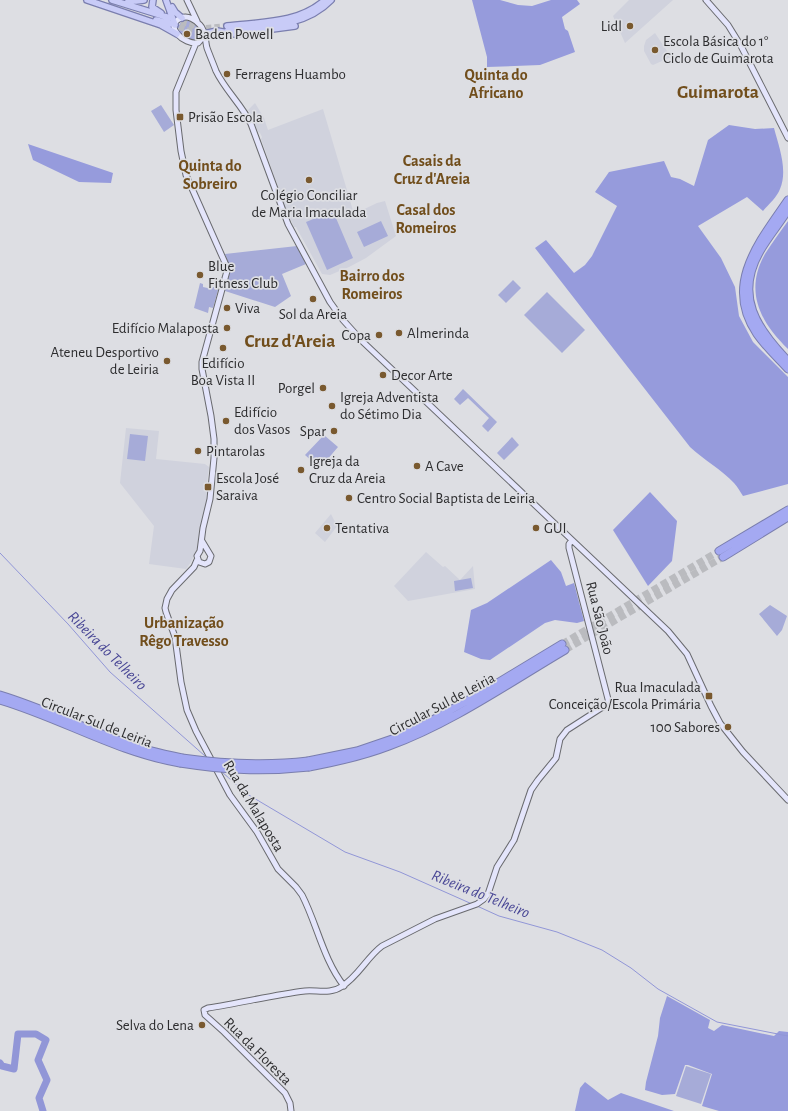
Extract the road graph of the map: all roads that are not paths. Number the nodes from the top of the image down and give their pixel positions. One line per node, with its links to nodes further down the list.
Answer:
1 (87, 0): 18 (main road)
2 (95, 0): 17 (main road)
3 (112, 0): 17 (main road)
4 (128, 0): 5 (main road)
5 (144, 0)
6 (153, 0): 17 (main road)
7 (166, 0): 17 (main road)
8 (170, 0): 15 (main road)
9 (187, 0): 13 (street)
10 (325, 0): 14 (main road)
11 (331, 0): 14 (main road)
12 (706, 0): 24 (street)
13 (190, 6): 15 (street); 16 (street)
14 (308, 17): 19 (main road)
15 (183, 18): 16 (street); 17 (street)
16 (197, 22): 19 (street)
17 (172, 23): 18 (street)
18 (177, 34): 20 (street)
19 (204, 35): 21 (street); 22 (street)
20 (188, 42): 21 (street); 23 (street)
21 (197, 43): 22 (street); 23 (street, Rua da Malaposta)
22 (207, 47): 30 (street)
23 (192, 54): 31 (street, Rua da Malaposta)
24 (788, 138)
25 (788, 200): 28 (highway)
26 (788, 210): 27 (highway)
27 (788, 361)
28 (788, 368)
29 (788, 513): 29 (highway)
30 (572, 540): 39 (street); 40 (street, Rua São João)
31 (202, 541): 32 (street); 33 (street, Rua da Malaposta)
32 (207, 550): 33 (street); 34 (street, Rua da Malaposta)
33 (200, 551): 34 (street, Rua da Malaposta)
34 (199, 561): 40 (street, Rua da Malaposta)
35 (564, 647): 38 (highway, Circular Sul de Leiria, bridge)
36 (0, 695): 38 (highway, Circular Sul de Leiria)
37 (0, 700): 38 (highway, Circular Sul de Leiria)
38 (181, 760)
39 (788, 800)
40 (344, 986): 41 (street, Rua da Floresta)
41 (291, 1111)

